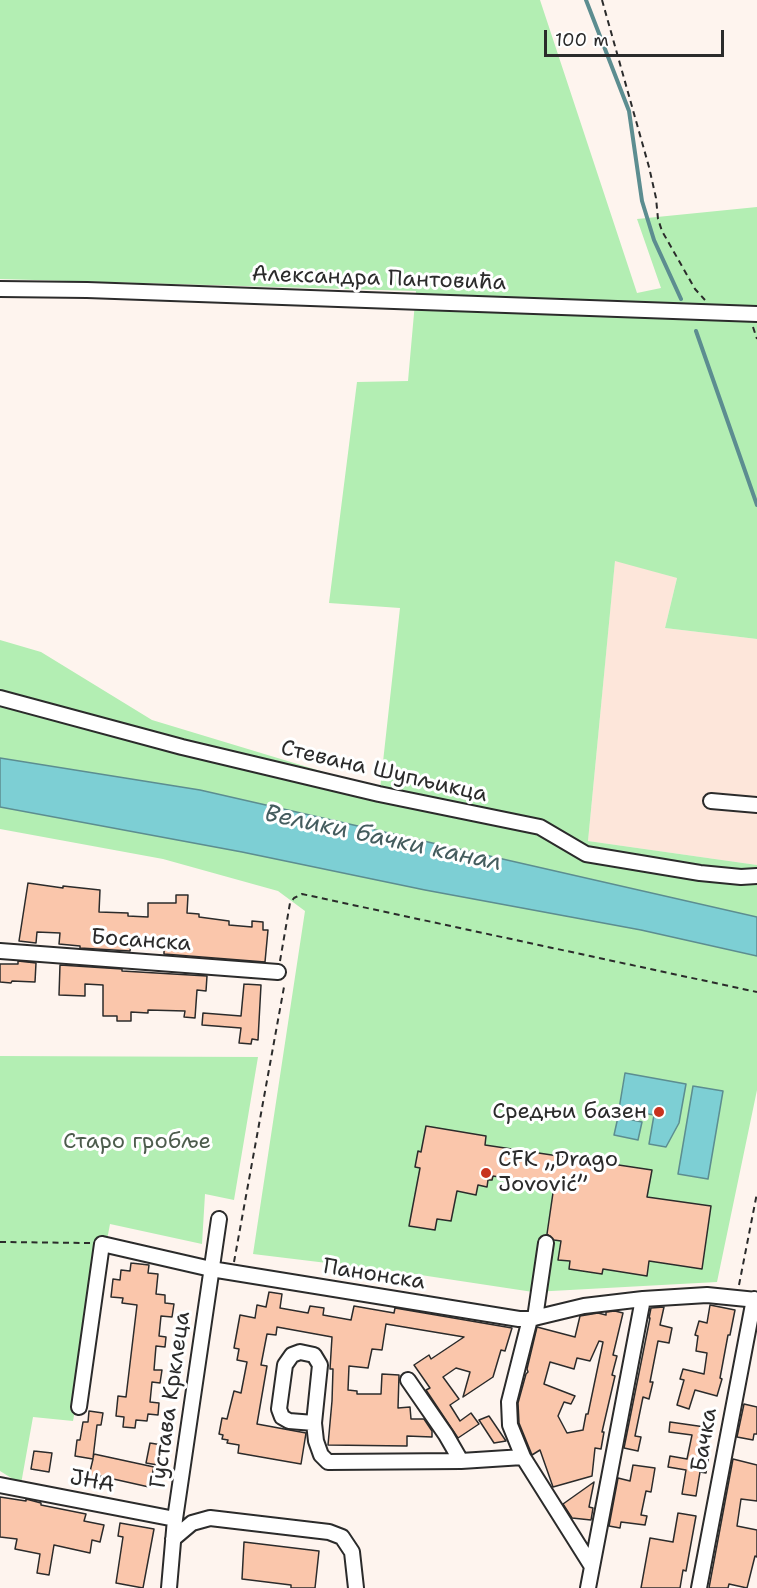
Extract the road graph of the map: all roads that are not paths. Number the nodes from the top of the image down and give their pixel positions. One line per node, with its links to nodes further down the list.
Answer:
1 (0, 289): 2 (street, Александра Пантовића)
2 (757, 314)
3 (0, 698): 6 (street, Стевана Шупљикца)
4 (711, 801): 5 (street)
5 (757, 805)
6 (757, 876)
7 (0, 951): 8 (street, Босанска)
8 (278, 972)
9 (219, 1219): 11 (street, Густава Крклеца)
10 (546, 1243): 14 (street)
11 (211, 1269): 14 (street, Панонска); 16 (street, Панонска); 21 (street, Густава Крклеца)
12 (643, 1299): 13 (street, Панонска); 14 (street, Панонска); 23 (street)
13 (755, 1300): 27 (street, Бачка)
14 (533, 1318): 18 (street)
15 (408, 1380): 19 (street)
16 (79, 1407)
17 (314, 1423): 17 (street); 19 (street)
18 (523, 1457): 19 (street); 23 (street)
19 (461, 1461)
20 (0, 1485): 21 (street, ЈНА)
21 (175, 1520): 22 (street, Густава Крклеца)
22 (173, 1539): 24 (street, Густава Крклеца); 25 (street)
23 (591, 1566): 26 (street)
24 (169, 1588)
25 (356, 1588)
26 (588, 1588)
27 (699, 1588)

